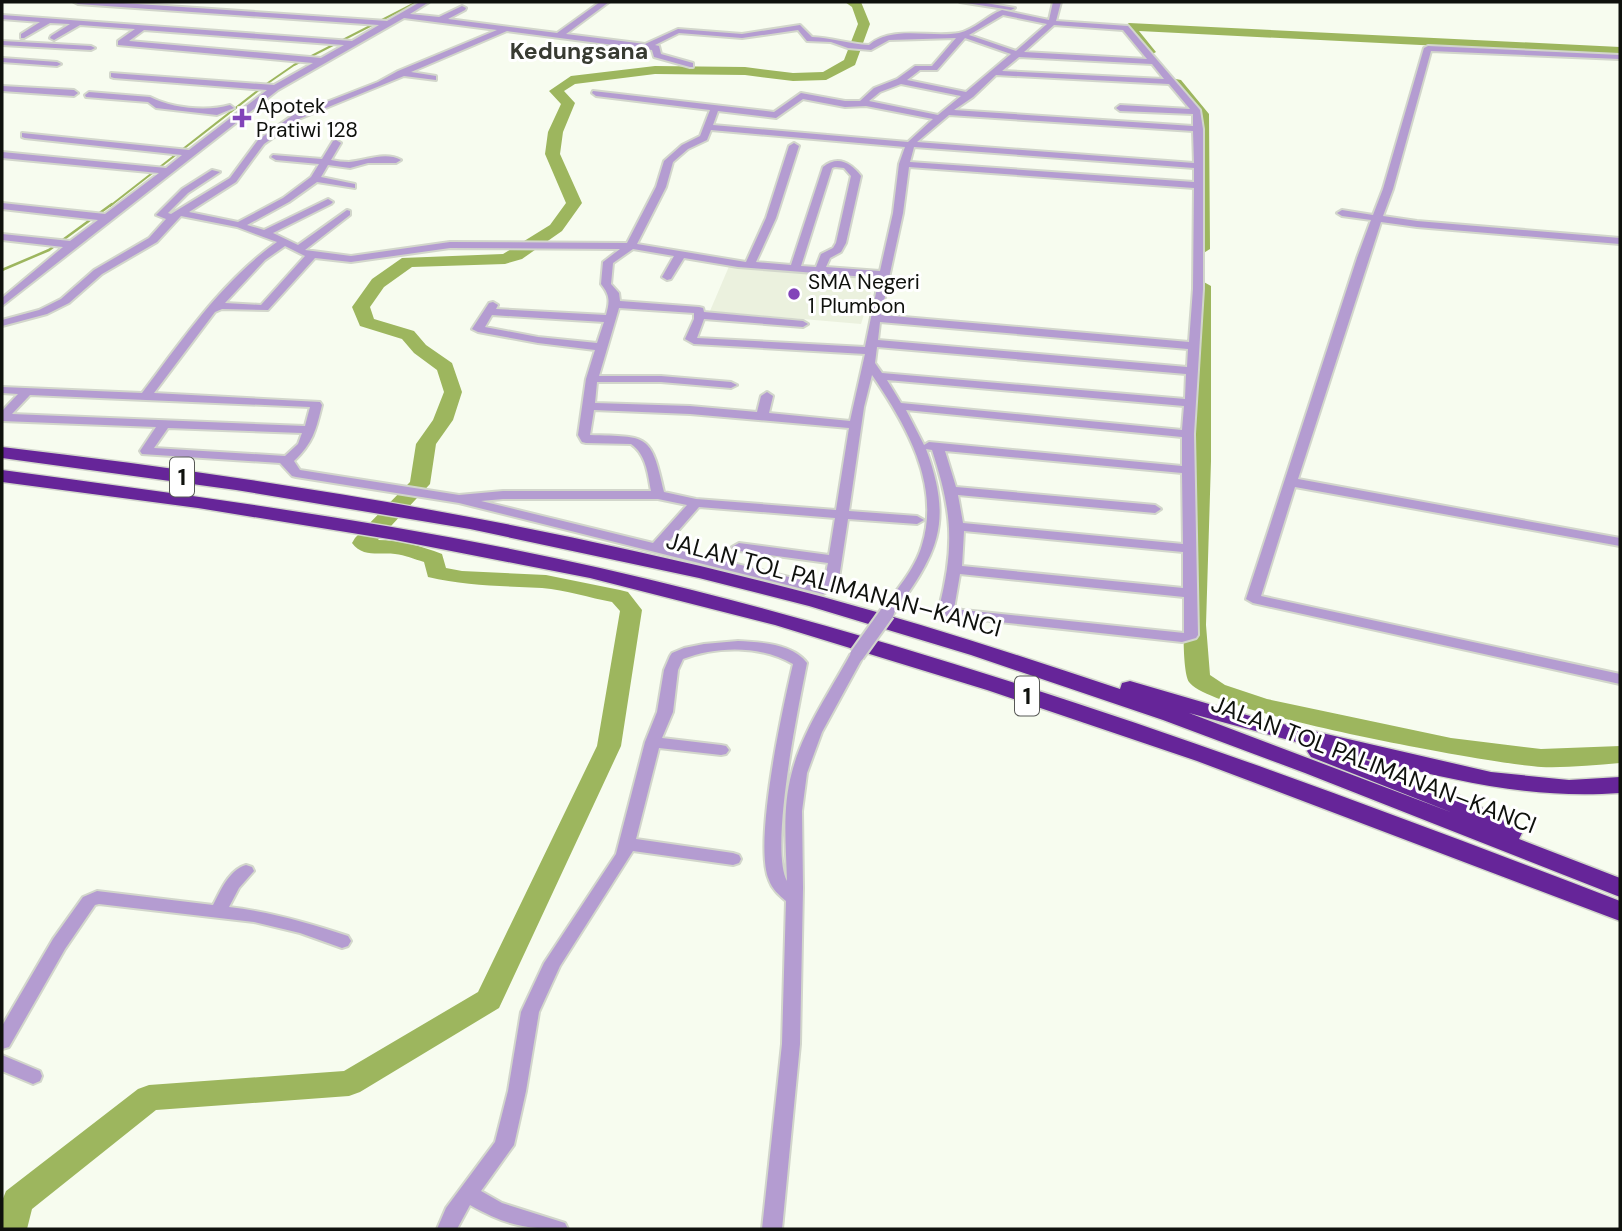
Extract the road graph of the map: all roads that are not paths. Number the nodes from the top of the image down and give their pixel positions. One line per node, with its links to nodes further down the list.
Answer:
1 (78, 2): 7 (street)
2 (193, 2): 7 (street)
3 (425, 2): 10 (street)
4 (604, 2): 24 (street)
5 (964, 2): 9 (street)
6 (1057, 2): 17 (street)
7 (179, 8): 16 (street)
8 (462, 8): 14 (street)
9 (1009, 13): 17 (street); 22 (street)
10 (402, 15): 14 (street); 16 (street)
11 (2, 17): 12 (street)
12 (18, 18): 13 (street); 20 (street)
13 (49, 20): 15 (street); 23 (street)
14 (440, 20): 21 (street)
15 (79, 22): 18 (street); 25 (street)
16 (381, 23): 27 (street)
17 (1052, 23): 31 (street); 36 (street)
18 (112, 24): 19 (street); 30 (street)
19 (143, 27): 27 (street); 34 (street)
20 (2, 28)
21 (505, 30): 24 (street); 39 (street)
22 (963, 35): 29 (street); 31 (street); 43 (street)
23 (24, 36)
24 (558, 36): 29 (street)
25 (54, 38)
26 (2, 43): 28 (street)
27 (349, 43): 34 (street)
28 (37, 45): 30 (street); 35 (street)
29 (646, 47): 37 (street)
30 (72, 48): 35 (street)
31 (1014, 57): 36 (street); 38 (street); 40 (street)
32 (1620, 57): 82 (street)
33 (2, 60): 35 (street)
34 (318, 60): 46 (street)
35 (14, 61)
36 (1153, 62): 44 (street)
37 (690, 65)
38 (1124, 68)
39 (401, 73): 42 (street); 80 (street)
40 (996, 73): 44 (street); 50 (street)
41 (114, 75): 46 (street)
42 (433, 78)
43 (900, 81): 50 (street); 51 (street)
44 (1170, 82): 55 (street)
45 (2, 88): 47 (street)
46 (275, 88): 54 (street)
47 (74, 93)
48 (596, 93): 52 (street)
49 (89, 94): 54 (street)
50 (970, 95): 56 (street)
51 (866, 103): 52 (street); 56 (street)
52 (717, 108): 57 (street)
53 (1120, 108): 55 (street)
54 (238, 109): 63 (street)
55 (1197, 112): 58 (street)
56 (944, 115): 58 (street); 61 (street)
57 (709, 127): 64 (street); 89 (street)
58 (1199, 129): 70 (street)
59 (25, 135): 63 (street)
60 (336, 143): 68 (street)
61 (910, 145): 64 (street); 69 (street); 70 (street)
62 (794, 146): 93 (street)
63 (184, 152): 71 (street)
64 (849, 152): 94 (street); 95 (street)
65 (2, 155): 71 (street)
66 (276, 158): 68 (street)
67 (396, 160): 68 (street)
68 (327, 161): 73 (street)
69 (904, 164): 74 (street); 96 (street)
70 (1200, 166): 74 (street)
71 (161, 170): 81 (street)
72 (215, 172): 80 (street)
73 (315, 179): 75 (street); 83 (street)
74 (1199, 185): 106 (street)
75 (352, 186)
76 (328, 202): 84 (street)
77 (2, 206): 81 (street)
78 (1342, 213): 82 (street)
79 (346, 214): 90 (street)
80 (177, 215): 83 (street); 104 (street)
81 (103, 217): 88 (street)
82 (1377, 218): 87 (street); 133 (street)
83 (239, 225): 84 (street)
84 (264, 234): 86 (street)
85 (2, 237): 88 (street)
86 (285, 241): 90 (street); 100 (street)
87 (1620, 241)
88 (71, 244): 98 (street)
89 (631, 246): 91 (street); 92 (street); 99 (street)
90 (298, 250): 92 (street)
91 (681, 254): 93 (street); 97 (street)
92 (312, 255): 100 (street)
93 (750, 265): 94 (street)
94 (795, 268): 95 (street)
95 (820, 270): 96 (street)
96 (885, 275): 102 (street)
97 (667, 276)
98 (2, 303)
99 (615, 304): 101 (street); 103 (street)
100 (213, 309): 116 (street)
101 (700, 315): 105 (street); 108 (street)
102 (875, 318): 106 (street); 108 (street)
103 (612, 319): 107 (street); 107 (street)
104 (2, 323)
105 (803, 324)
106 (1192, 346): 109 (street)
107 (600, 347): 111 (street)
108 (870, 352): 109 (street); 110 (street); 123 (street)
109 (1193, 371): 117 (street)
110 (878, 376): 117 (street); 119 (street)
111 (592, 379): 112 (street); 118 (street)
112 (731, 385)
113 (2, 390): 114 (street)
114 (26, 391): 116 (street); 120 (street)
115 (767, 396): 121 (street)
116 (145, 397): 124 (street)
117 (1190, 402): 125 (street)
118 (588, 406): 121 (street); 136 (street)
119 (897, 406): 125 (street); 126 (street)
120 (2, 417): 122 (street)
121 (762, 417): 123 (street)
122 (164, 424): 124 (street); 129 (street)
123 (858, 425): 140 (street)
124 (310, 430): 129 (street)
125 (1188, 434): 130 (street)
126 (917, 445): 127 (street); 161 (street, bridge)
127 (937, 447): 130 (street); 134 (street)
128 (2, 452): 131 (highway, JALAN TOL PALIMANAN–KANCI / 1)
129 (287, 461): 137 (street)
130 (1189, 470): 146 (street)
131 (147, 472): 135 (highway); 150 (highway, JALAN TOL PALIMANAN–KANCI / 1)
132 (2, 476): 135 (highway, JALAN TOL PALIMANAN–KANCI / 1)
133 (1291, 482): 143 (street); 151 (street)
134 (953, 491): 139 (street); 142 (street)
135 (127, 493): 162 (highway, JALAN TOL PALIMANAN–KANCI / 1)
136 (658, 495): 137 (street); 138 (street)
137 (459, 499): 145 (street)
138 (696, 503): 140 (street); 145 (street)
139 (1155, 509)
140 (843, 514): 141 (street); 147 (street)
141 (917, 520)
142 (958, 527): 146 (street); 148 (street)
143 (1620, 542)
144 (740, 547): 147 (street)
145 (656, 548): 147 (street)
146 (1189, 549): 149 (street)
147 (835, 560)
148 (956, 570): 149 (street); 149 (street)
149 (1190, 593)
150 (928, 634): 152 (highway); 158 (highway, JALAN TOL PALIMANAN–KANCI / 1)
151 (1620, 679)
152 (1255, 725): 155 (highway); 158 (highway)
153 (653, 742): 154 (street); 156 (street); 161 (street)
154 (721, 750)
155 (1620, 785)
156 (629, 844): 157 (street); 168 (street)
157 (733, 859)
158 (1557, 864): 160 (highway, JALAN TOL PALIMANAN–KANCI / 1)
159 (246, 871): 163 (street)
160 (1620, 888)
161 (794, 898): 171 (street)
162 (1620, 911)
163 (218, 912): 164 (street); 165 (street)
164 (342, 941)
165 (2, 1042)
166 (2, 1063): 167 (street)
167 (33, 1076)
168 (467, 1193): 169 (street); 170 (street)
169 (447, 1229)
170 (558, 1229)
171 (772, 1229)

